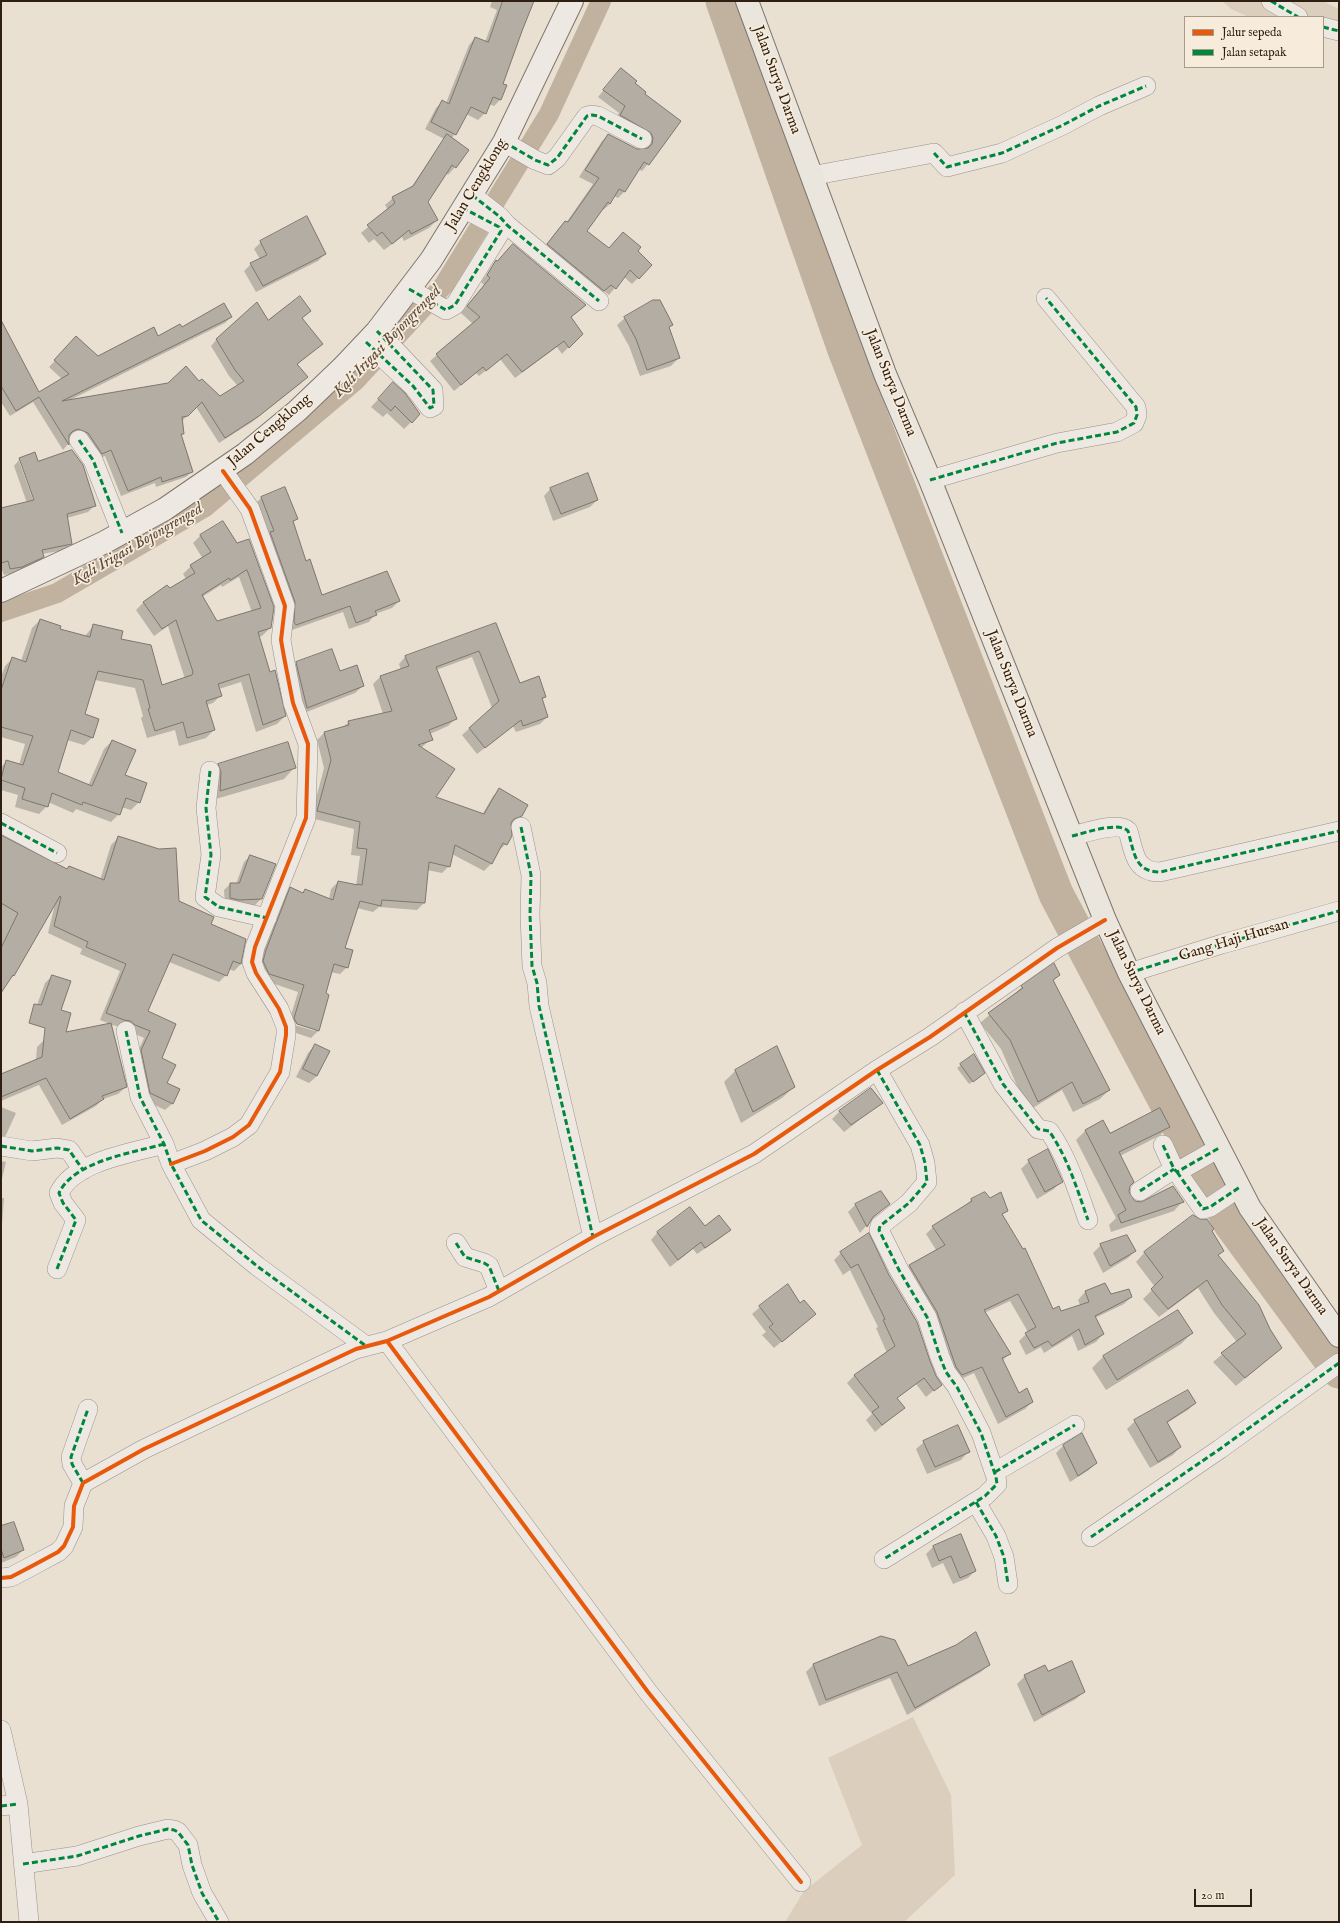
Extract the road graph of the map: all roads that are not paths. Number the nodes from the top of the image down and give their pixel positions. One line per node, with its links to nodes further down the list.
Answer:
1 (572, 1): 9 (main road, Jalan Cengklong)
2 (747, 1): 10 (main road, Jalan Surya Darma)
3 (1271, 1): 4 (street)
4 (1296, 16)
5 (1324, 27): 6 (street)
6 (1339, 31)
7 (1146, 86): 10 (street)
8 (642, 139): 9 (street)
9 (508, 144): 11 (main road, Jalan Cengklong)
10 (810, 176): 20 (main road, Jalan Surya Darma)
11 (472, 204): 12 (street); 13 (main road, Jalan Cengklong)
12 (497, 221): 13 (street); 15 (street)
13 (414, 291): 16 (main road, Jalan Cengklong)
14 (1046, 298): 20 (street)
15 (599, 301)
16 (376, 341): 17 (street); 19 (main road, Jalan Cengklong)
17 (418, 382)
18 (79, 440): 21 (street)
19 (227, 476): 21 (main road, Jalan Cengklong); 30 (street)
20 (930, 480): 27 (main road, Jalan Surya Darma)
21 (122, 533): 22 (main road, Jalan Cengklong)
22 (1, 591)
23 (210, 771): 30 (street)
24 (1, 823): 28 (street)
25 (521, 827): 46 (street)
26 (1339, 831): 27 (street)
27 (1072, 836): 31 (main road, Jalan Surya Darma)
28 (57, 853)
29 (1339, 911): 32 (street, Gang Haji Hursan)
30 (267, 918): 40 (street)
31 (1096, 925): 32 (main road, Jalan Surya Darma); 33 (street)
32 (1129, 973): 39 (main road, Jalan Surya Darma)
33 (964, 1012): 35 (street); 45 (street)
34 (126, 1031): 36 (street)
35 (877, 1070): 46 (street); 56 (street)
36 (164, 1144): 40 (street); 41 (street)
37 (1163, 1145): 42 (street)
38 (1, 1146): 41 (street)
39 (1213, 1152): 42 (street); 43 (main road, Jalan Surya Darma)
40 (170, 1164): 52 (street)
41 (83, 1170): 48 (street)
42 (1178, 1170): 43 (street); 44 (street)
43 (1235, 1190): 50 (main road, Jalan Surya Darma)
44 (1140, 1191)
45 (1088, 1220)
46 (593, 1237): 49 (street)
47 (456, 1243): 49 (street)
48 (57, 1269)
49 (499, 1291): 51 (street)
50 (1339, 1336)
51 (386, 1342): 52 (street); 66 (street)
52 (366, 1346): 57 (street)
53 (1339, 1363): 59 (street)
54 (88, 1409): 57 (street)
55 (1074, 1425): 56 (street)
56 (994, 1472): 58 (street)
57 (83, 1483): 61 (street)
58 (976, 1502): 60 (street); 62 (street)
59 (1091, 1537)
60 (884, 1559)
61 (1, 1578)
62 (1008, 1584)
63 (1, 1730): 64 (street)
64 (9, 1805): 65 (street)
65 (23, 1864): 67 (street); 68 (street)
66 (802, 1882)
67 (29, 1922)
68 (219, 1922)

